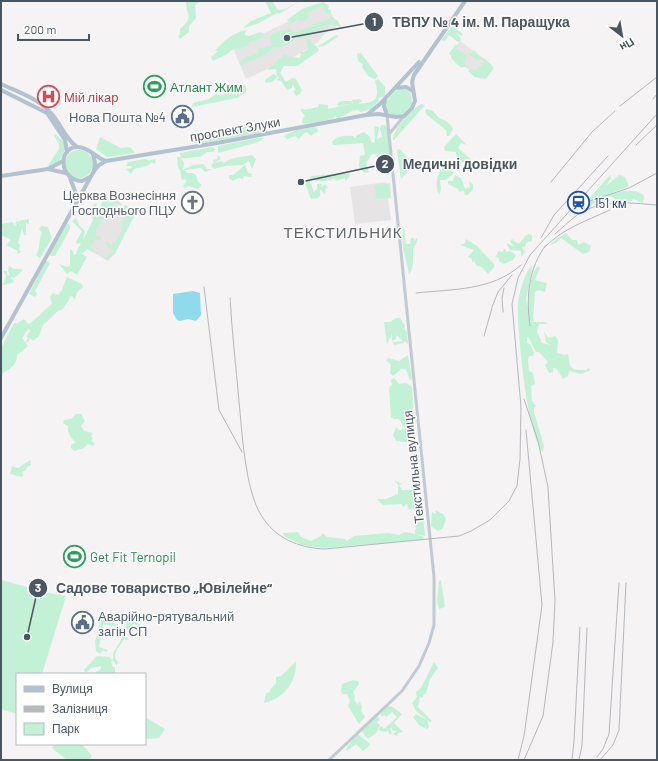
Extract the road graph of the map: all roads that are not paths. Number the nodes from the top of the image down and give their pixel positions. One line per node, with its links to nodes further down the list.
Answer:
1 (464, 1): 2 (main road)
2 (423, 60): 4 (main road); 6 (main road)
3 (1, 84): 8 (main road)
4 (395, 88): 6 (main road); 7 (main road)
5 (1, 90): 8 (main road)
6 (413, 92): 11 (main road)
7 (385, 98): 9 (main road); 10 (main road)
8 (43, 108): 12 (main road)
9 (366, 115): 10 (main road, проспект Злуки); 18 (main road, проспект Злуки)
10 (387, 115): 11 (main road); 13 (street, Текстильна вулиця)
11 (404, 116): 13 (street)
12 (61, 129): 14 (main road); 15 (main road)
13 (390, 133): 27 (street, Текстильна вулиця)
14 (77, 146): 15 (main road); 16 (main road)
15 (67, 152): 17 (main road)
16 (92, 154): 18 (main road); 20 (main road)
17 (63, 161): 19 (main road); 21 (main road)
18 (106, 161): 20 (main road, проспект Злуки)
19 (48, 169): 21 (main road); 22 (main road)
20 (94, 170): 23 (main road)
21 (66, 173): 24 (main road)
22 (1, 176)
23 (90, 176): 24 (main road); 25 (main road)
24 (70, 178): 25 (main road)
25 (78, 200): 26 (main road)
26 (1, 338)
27 (329, 760)

